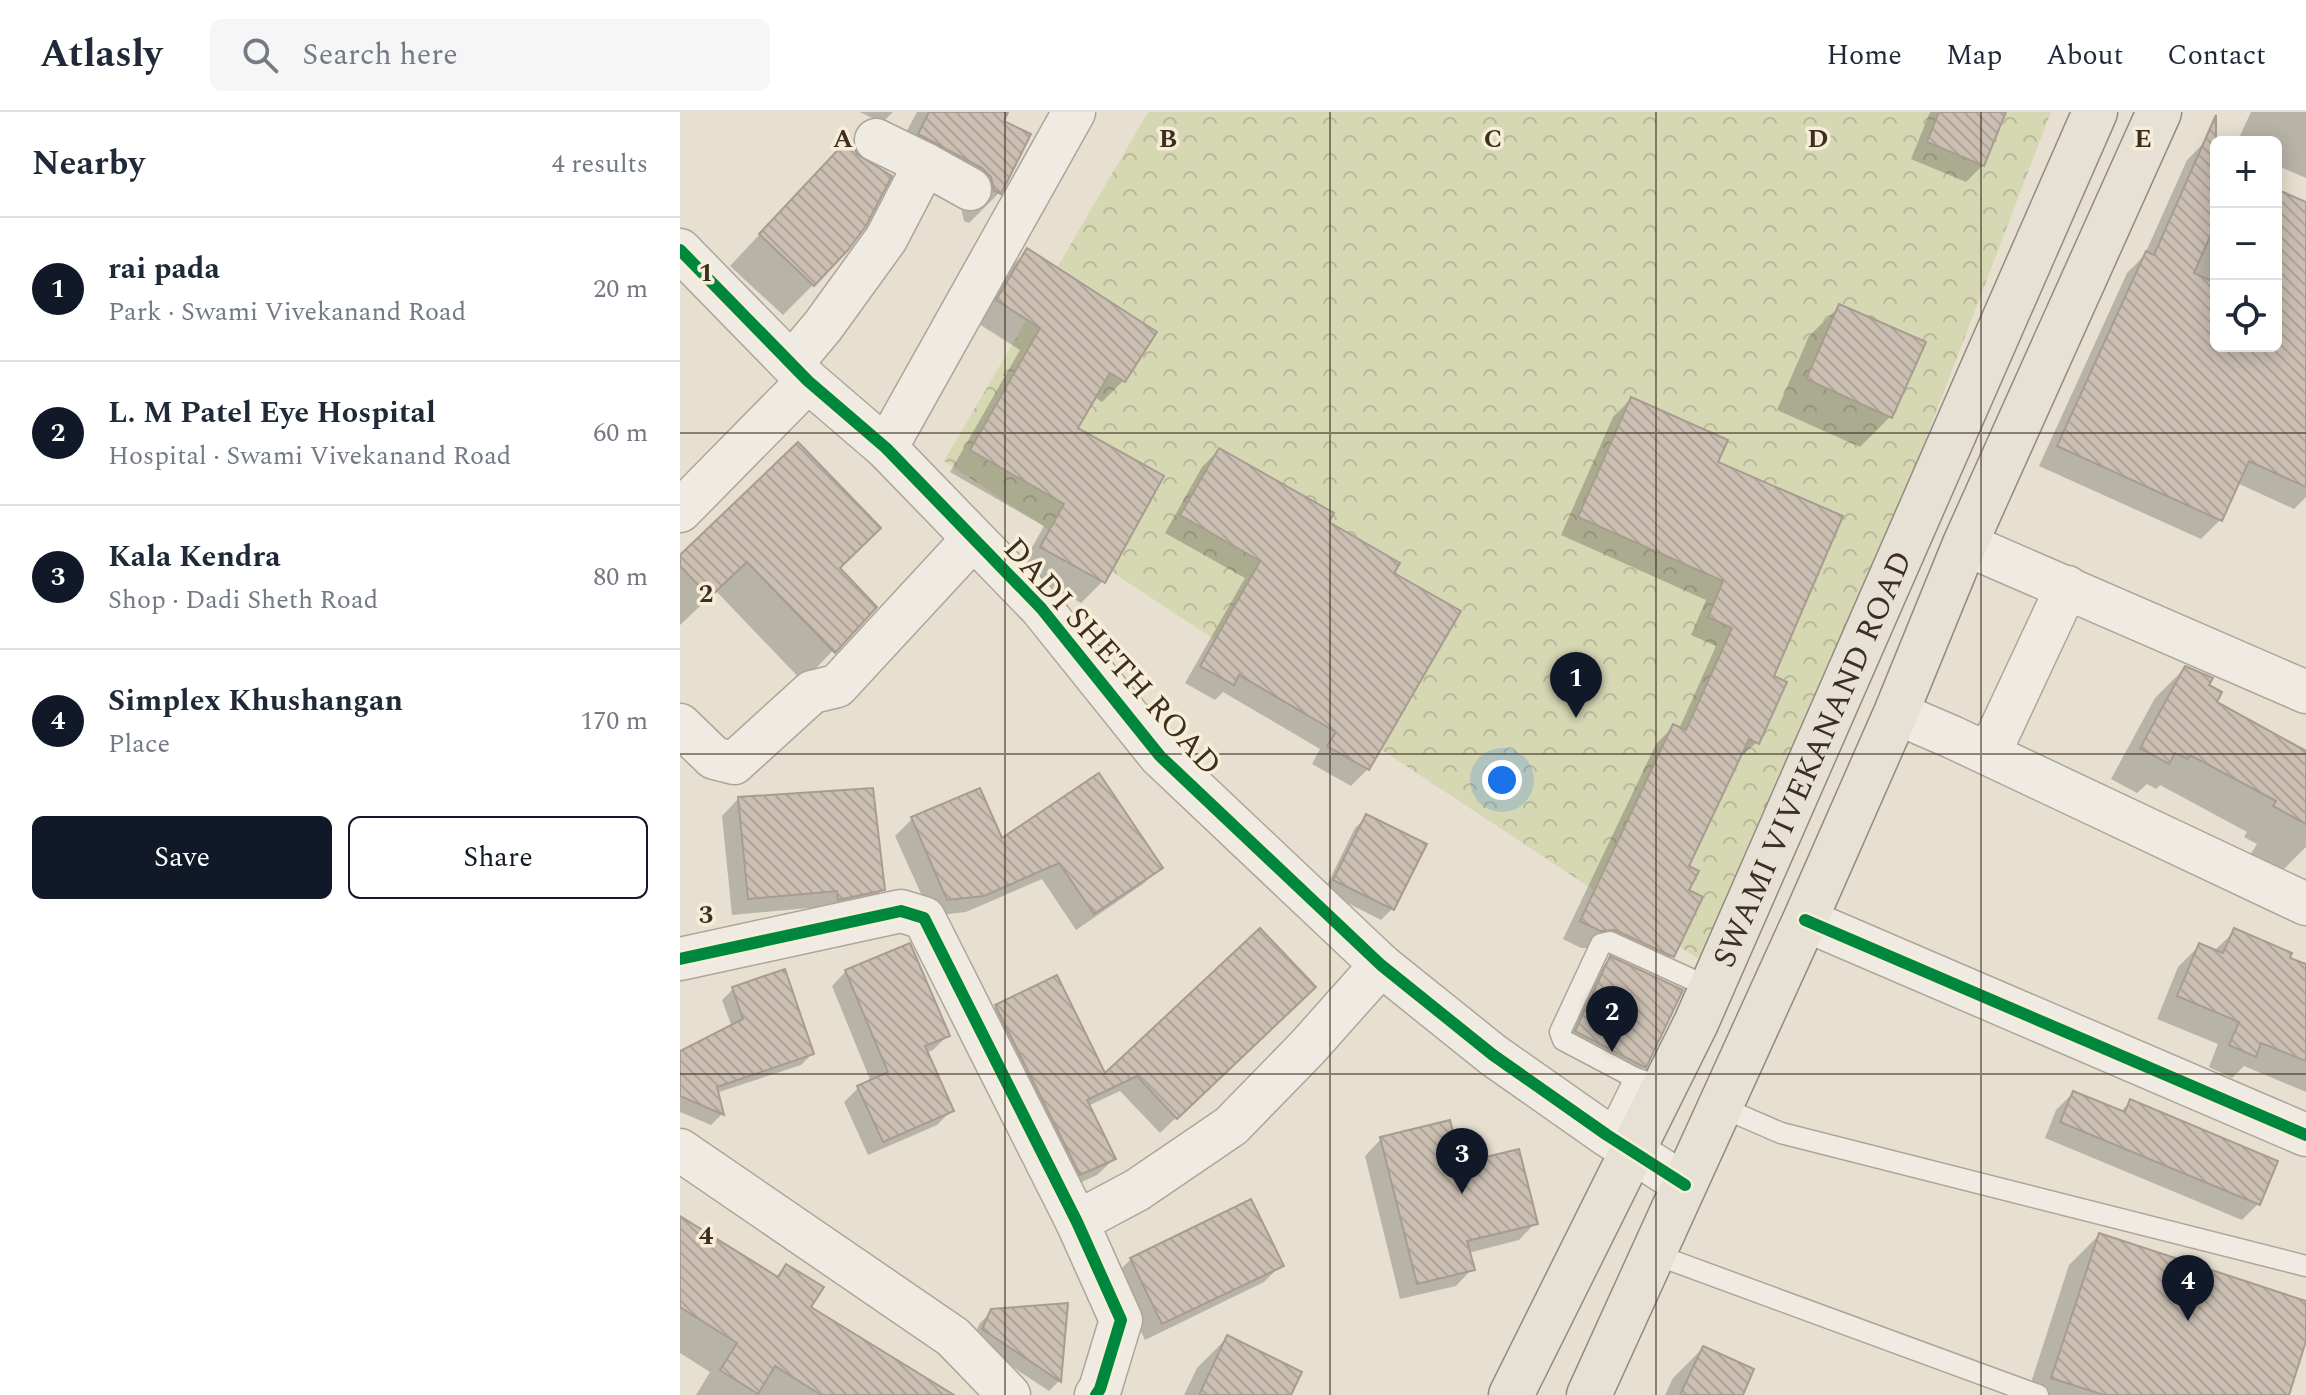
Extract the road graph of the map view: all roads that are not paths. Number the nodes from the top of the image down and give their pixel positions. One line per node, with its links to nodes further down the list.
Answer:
1 (1074, 112): 9 (street)
2 (2095, 112): 22 (main road, SWAMI VIVEKANAND ROAD)
3 (2159, 112): 12 (main road, SWAMI VIVEKANAND ROAD)
4 (876, 140): 5 (street)
5 (925, 164): 6 (street); 8 (street)
6 (970, 189)
7 (680, 250): 8 (street, DADI SHETH ROAD)
8 (800, 372): 9 (street, DADI SHETH ROAD); 10 (street)
9 (886, 448): 11 (street, DADI SHETH ROAD)
10 (680, 511)
11 (973, 539): 16 (street); 21 (street, DADI SHETH ROAD)
12 (1965, 544): 13 (street); 15 (main road, SWAMI VIVEKANAND ROAD)
13 (2067, 587): 14 (street); 17 (street)
14 (2306, 692)
15 (1896, 713): 17 (street); 19 (main road, SWAMI VIVEKANAND ROAD)
16 (680, 725)
17 (1989, 754): 18 (street)
18 (2306, 904)
19 (1805, 920): 24 (main road, SWAMI VIVEKANAND ROAD); 25 (street)
20 (680, 959): 29 (street)
21 (1381, 965): 26 (street, DADI SHETH ROAD); 29 (street)
22 (1700, 1005): 23 (lane); 23 (lane); 26 (main road, SWAMI VIVEKANAND ROAD)
23 (1635, 1078): 26 (lane)
24 (1721, 1107): 28 (main road, SWAMI VIVEKANAND ROAD); 31 (lane)
25 (2306, 1135)
26 (1620, 1144): 28 (street, DADI SHETH ROAD); 34 (main road, SWAMI VIVEKANAND ROAD)
27 (680, 1150): 32 (street)
28 (1685, 1185): 30 (main road, SWAMI VIVEKANAND ROAD)
29 (1077, 1222): 33 (street)
30 (1654, 1254): 35 (main road, SWAMI VIVEKANAND ROAD); 36 (lane)
31 (2306, 1266)
32 (1009, 1395)
33 (1096, 1395)
34 (1511, 1395)
35 (1589, 1395)
36 (2038, 1395)

